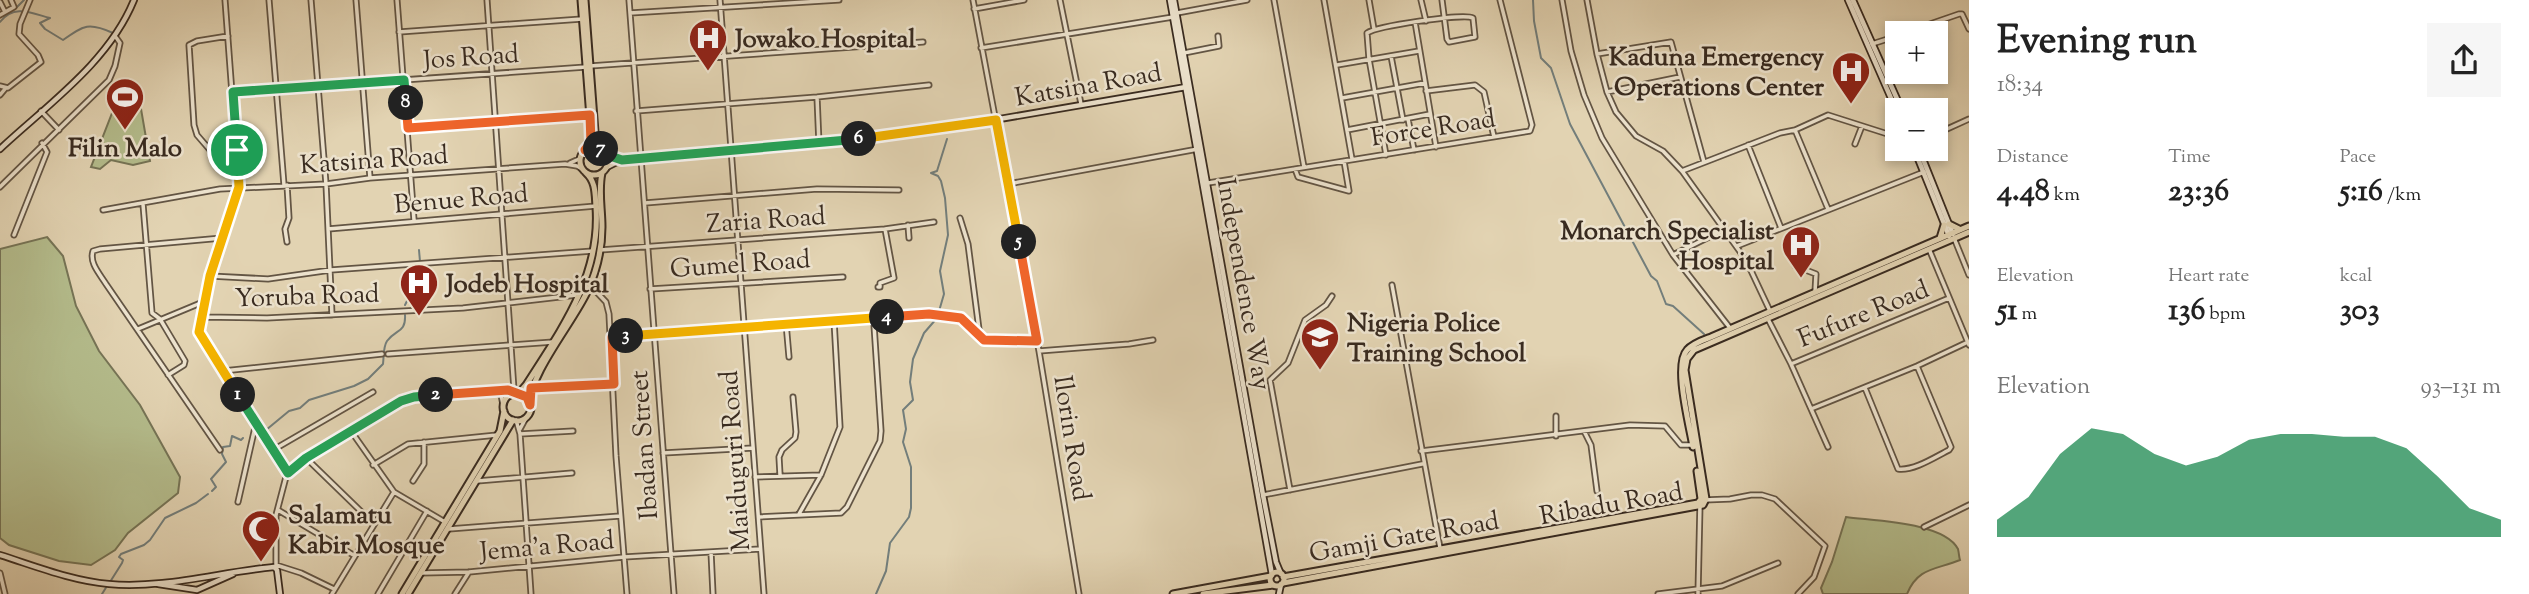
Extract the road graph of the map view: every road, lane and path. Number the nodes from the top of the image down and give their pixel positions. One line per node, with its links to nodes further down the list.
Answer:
1 (11, 0): 30 (street)
2 (30, 0): 34 (street)
3 (134, 0): 48 (main road)
4 (225, 0): 49 (street)
5 (269, 0): 74 (street)
6 (312, 0): 70 (street)
7 (356, 0): 67 (street)
8 (397, 0): 46 (street)
9 (487, 0): 43 (street)
10 (583, 0): 38 (main road); 63 (main road)
11 (629, 0): 35 (street, Ibadan Street)
12 (720, 0): 31 (street, Maiduguri Road)
13 (839, 0): 31 (street)
14 (973, 0): 32 (street, Ilorin Road)
15 (1024, 0): 32 (street)
16 (1060, 0): 47 (street)
17 (1172, 0): 37 (main road, Independence Way)
18 (1247, 0): 37 (street)
19 (1274, 0): 125 (street)
20 (1324, 0): 62 (street)
21 (1369, 0): 44 (street)
22 (1421, 0): 40 (street)
23 (1442, 0): 39 (street)
24 (1500, 0): 102 (street, Force Road)
25 (1562, 0): 170 (street)
26 (1587, 0): 57 (street)
27 (1848, 0): 82 (main road)
28 (1853, 0): 53 (main road)
29 (0, 2): 33 (street)
30 (14, 7): 33 (street); 34 (street)
31 (721, 8): 35 (street); 58 (street, Maiduguri Road)
32 (974, 9): 54 (street, Ilorin Road)
33 (5, 12): 36 (street)
34 (25, 12): 72 (street)
35 (630, 13): 61 (street, Ibadan Street)
36 (0, 15)
37 (1175, 15): 47 (street); 56 (main road, Independence Way); 71 (main road, Independence Way)
38 (582, 19): 43 (street); 63 (main road)
39 (1444, 19): 39 (street); 40 (street)
40 (1426, 21): 42 (street)
41 (1939, 21): 45 (street)
42 (1415, 22): 44 (street); 55 (street)
43 (489, 25): 46 (street); 64 (street)
44 (1374, 29): 60 (street)
45 (1969, 29)
46 (399, 32): 66 (street)
47 (1068, 35): 54 (street); 85 (street)
48 (115, 36): 86 (main road); 100 (street)
49 (228, 36): 77 (street); 110 (street)
50 (1218, 36): 56 (street)
51 (1885, 40): 53 (street)
52 (923, 42): 58 (street, Jos Road)
53 (1872, 44): 83 (main road)
54 (981, 48): 92 (street, Ilorin Road)
55 (1419, 51): 59 (street); 68 (street)
56 (1184, 53): 134 (main road, Independence Way)
57 (1597, 54): 65 (street); 78 (street)
58 (723, 55): 61 (street, Jos Road); 84 (street, Maiduguri Road)
59 (1391, 55): 60 (street); 73 (street)
60 (1368, 59): 62 (street); 75 (street)
61 (633, 62): 63 (street, Jos Road); 87 (street, Ibadan Street)
62 (1337, 65): 81 (street)
63 (588, 66): 64 (street, Jos Road); 89 (main road); 114 (main road)
64 (492, 74): 66 (street, Jos Road); 93 (street)
65 (1681, 77): 78 (street); 122 (street)
66 (404, 80): 67 (street, Jos Road); 96 (street)
67 (362, 83): 70 (street, Jos Road); 133 (street)
68 (1425, 83): 73 (street); 76 (street)
69 (929, 85): 80 (street)
70 (318, 87): 74 (street, Jos Road); 135 (street)
71 (1186, 87): 85 (main road, Katsina Road); 109 (main road, Independence Way)
72 (2, 88): 79 (street)
73 (1397, 88): 75 (street); 90 (street)
74 (276, 89): 77 (street, Jos Road); 137 (street)
75 (1374, 91): 81 (street); 94 (street)
76 (1426, 91): 88 (street); 102 (street)
77 (233, 92): 110 (street)
78 (1607, 92): 129 (street)
79 (0, 95)
80 (817, 97): 84 (street); 104 (street)
81 (1342, 98): 98 (street)
82 (1891, 98)
83 (1897, 98)
84 (728, 104): 87 (street); 112 (street, Maiduguri Road)
85 (1082, 106): 92 (main road, Katsina Road)
86 (40, 111): 100 (street); 108 (main road)
87 (636, 111): 116 (street, Ibadan Street)
88 (1430, 114): 90 (street); 107 (street)
89 (590, 115): 93 (street); 113 (main road)
90 (1405, 119): 94 (street); 111 (street)
91 (1969, 119): 97 (street)
92 (996, 120): 104 (main road, Katsina Road); 136 (street, Ilorin Road)
93 (496, 121): 96 (street); 126 (street)
94 (1380, 124): 98 (street); 115 (street)
95 (1863, 126): 99 (street); 101 (street); 105 (street)
96 (408, 128): 132 (street)
97 (1948, 129)
98 (1347, 130): 117 (street)
99 (1795, 130): 106 (street); 145 (street)
100 (59, 131): 103 (street)
101 (1885, 133)
102 (1494, 138): 107 (street, Force Road)
103 (42, 143): 138 (street); 158 (street)
104 (820, 144): 112 (main road, Katsina Road)
105 (1855, 144)
106 (1748, 145): 122 (street); 153 (street)
107 (1436, 147): 111 (street, Force Road)
108 (0, 149)
109 (1198, 149): 136 (street); 284 (main road, Independence Way)
110 (237, 150): 139 (street)
111 (1414, 150): 115 (street, Force Road)
112 (730, 151): 116 (main road, Katsina Road); 141 (street, Maiduguri Road)
113 (583, 152): 114 (main road); 123 (street, Katsina Road); 128 (main road)
114 (604, 153): 118 (main road, Katsina Road); 124 (main road)
115 (1386, 155): 117 (street, Force Road)
116 (640, 158): 118 (main road, Katsina Road); 142 (street, Ibadan Street)
117 (1352, 159): 119 (street, Force Road)
118 (622, 160): 124 (main road, Katsina Road)
119 (1344, 161): 125 (street, Force Road); 127 (street)
120 (1921, 161): 130 (main road)
121 (1923, 161): 130 (main road)
122 (1704, 162): 129 (street)
123 (565, 164): 126 (street, Katsina Road); 128 (street, Katsina Road)
124 (607, 167): 131 (main road)
125 (1304, 167): 127 (street, Force Road)
126 (499, 168): 132 (street, Katsina Road); 147 (street)
127 (1295, 169): 134 (street, Force Road)
128 (584, 171): 131 (main road); 144 (main road)
129 (1682, 171): 157 (street)
130 (1926, 171): 145 (street); 152 (main road)
131 (602, 173): 169 (main road)
132 (410, 176): 133 (street, Katsina Road); 149 (street)
133 (370, 178): 135 (street, Katsina Road)
134 (1208, 183): 256 (main road, Independence Way)
135 (326, 184): 137 (street, Katsina Road); 154 (street)
136 (1008, 184): 202 (street, Ilorin Road)
137 (286, 185): 139 (street, Katsina Road); 164 (street)
138 (0, 187)
139 (239, 187): 143 (street, Katsina Road); 160 (street)
140 (899, 190): 141 (street)
141 (734, 195): 142 (street); 163 (street, Maiduguri Road)
142 (645, 203): 167 (street, Ibadan Street)
143 (143, 204): 146 (street, Katsina Road); 165 (street)
144 (596, 206): 147 (street, Benue Road); 169 (main road)
145 (1828, 209): 153 (street)
146 (103, 211)
147 (502, 214): 149 (street, Benue Road); 171 (street)
148 (960, 218): 200 (street)
149 (414, 220): 154 (street, Benue Road)
150 (934, 222): 151 (street, Zaria Road)
151 (908, 225): 155 (street, Zaria Road); 161 (street)
152 (1947, 225): 156 (main road); 159 (main road); 162 (main road)
153 (1781, 228): 166 (street)
154 (328, 229): 173 (street)
155 (885, 229): 163 (street, Zaria Road); 180 (street)
156 (1967, 229): 159 (main road)
157 (1723, 230): 166 (street); 170 (street)
158 (14, 235)
159 (1952, 237): 162 (main road); 168 (main road); 174 (street)
160 (222, 238): 165 (street); 175 (street)
161 (909, 238)
162 (1939, 239): 168 (main road)
163 (739, 240): 167 (street, Zaria Road); 177 (street, Maiduguri Road)
164 (287, 242)
165 (146, 244): 192 (street); 196 (street)
166 (1737, 246): 189 (street)
167 (647, 247): 169 (street, Zaria Road); 181 (street, Ibadan Street)
168 (1927, 247): 182 (main road); 185 (street); 189 (main road)
169 (598, 251): 171 (street, Zaria Road); 178 (main road); 183 (main road)
170 (1673, 254): 197 (street)
171 (506, 258): 173 (street, Zaria Road); 187 (street)
172 (1795, 260): 182 (street)
173 (331, 270): 175 (street, Zaria Road); 188 (street)
174 (1969, 275)
175 (210, 276): 186 (street)
176 (843, 277): 177 (street, Gumel Road)
177 (742, 283): 181 (street, Gumel Road); 195 (street, Maiduguri Road)
178 (590, 285): 199 (street); 216 (main road)
179 (1391, 285): 240 (street)
180 (878, 287)
181 (650, 289): 198 (street, Ibadan Street)
182 (1815, 292): 189 (main road)
183 (580, 295): 187 (street, Yoruba Road); 203 (main road)
184 (1332, 296): 253 (street)
185 (1949, 298): 205 (street); 210 (street, Fufure Road)
186 (203, 302): 190 (street); 192 (street)
187 (509, 304): 188 (street, Yoruba Road); 204 (street)
188 (332, 314): 190 (street, Yoruba Road)
189 (1769, 314): 197 (main road); 210 (street)
190 (202, 317): 212 (street)
191 (870, 318): 193 (street); 200 (street); 262 (street)
192 (159, 319): 196 (street); 213 (street)
193 (834, 320): 194 (street); 248 (street)
194 (786, 323): 195 (street); 209 (street)
195 (744, 326): 198 (street); 237 (street, Maiduguri Road)
196 (138, 328): 213 (street)
197 (1732, 331): 235 (main road); 258 (main road, Ribadu Road)
198 (654, 334): 199 (street); 241 (street, Ibadan Street)
199 (612, 337): 214 (street)
200 (981, 339): 202 (street)
201 (1153, 340): 206 (street)
202 (1037, 341): 206 (street, Ilorin Road)
203 (553, 342): 204 (street); 219 (main road)
204 (512, 344): 208 (street); 219 (street)
205 (1968, 344): 211 (street)
206 (1039, 351): 300 (street, Ilorin Road)
207 (382, 354): 212 (street)
208 (388, 354)
209 (789, 358)
210 (1791, 364): 223 (street)
211 (1917, 366): 215 (street); 215 (street)
212 (223, 371): 227 (street)
213 (168, 375): 238 (street)
214 (614, 384): 216 (street); 263 (street)
215 (1865, 387): 223 (street)
216 (531, 388): 221 (main road)
217 (489, 391): 219 (street); 222 (street); 228 (street)
218 (373, 392): 239 (street)
219 (517, 392): 221 (main road); 222 (main road)
220 (793, 397): 247 (street)
221 (530, 405): 224 (main road)
222 (504, 408): 226 (main road); 232 (main road)
223 (1811, 409): 236 (street)
224 (527, 416): 226 (main road); 231 (street)
225 (1556, 416): 233 (street)
226 (514, 420): 231 (street); 252 (main road)
227 (256, 423): 239 (street); 257 (street)
228 (351, 431): 242 (street); 243 (street)
229 (573, 431): 231 (street)
230 (1584, 431): 233 (street); 235 (street); 254 (street)
231 (520, 433): 250 (street)
232 (498, 435): 234 (street); 267 (main road)
233 (1556, 436): 240 (street)
234 (424, 442): 243 (street); 251 (street)
235 (1693, 445): 258 (main road)
236 (1828, 447)
237 (753, 448): 241 (street); 249 (street, Maiduguri Road)
238 (220, 450)
239 (273, 450): 245 (street)
240 (1421, 451): 244 (street)
241 (663, 453): 274 (street, Ibadan Street)
242 (306, 458): 245 (street); 266 (street)
243 (373, 464): 255 (street)
244 (1423, 464): 253 (street); 271 (street)
245 (288, 473): 260 (street)
246 (572, 473): 250 (street)
247 (780, 475): 248 (street); 249 (street)
248 (821, 475): 262 (street)
249 (755, 477): 264 (street, Maiduguri Road)
250 (523, 478): 252 (street); 265 (street)
251 (413, 481)
252 (475, 481): 267 (main road)
253 (1290, 489): 256 (street)
254 (1597, 491)
255 (394, 492): 261 (street); 266 (street)
256 (1263, 495): 285 (main road, Independence Way)
257 (238, 502)
258 (1701, 502): 269 (main road, Gamji Gate Road); 287 (street); 306 (street)
259 (1969, 505): 268 (street)
260 (278, 510): 275 (street); 278 (street)
261 (427, 511): 267 (street); 291 (street)
262 (799, 514): 264 (street)
263 (620, 516): 265 (street); 276 (street)
264 (759, 517): 270 (street, Maiduguri Road)
265 (527, 522): 267 (street); 279 (street)
266 (374, 524): 275 (street)
267 (446, 526): 283 (main road); 292 (main road)
268 (1924, 527)
269 (1475, 546): 271 (main road, Gamji Gate Road); 285 (main road)
270 (760, 549): 272 (street, Jema'a Road); 299 (street, Maiduguri Road)
271 (1440, 550): 285 (main road, Gamji Gate Road)
272 (711, 552): 274 (street, Jema'a Road); 298 (street)
273 (0, 555): 286 (main road)
274 (671, 555): 276 (street, Jema'a Road); 297 (street, Ibadan Street)
275 (355, 556): 288 (street)
276 (624, 557): 279 (street, Jema'a Road); 296 (street)
277 (1778, 563): 287 (street)
278 (276, 566): 280 (main road); 288 (street); 290 (main road)
279 (529, 566): 281 (street, Jema'a Road); 295 (street)
280 (240, 571): 286 (main road); 286 (main road)
281 (469, 572): 283 (street, Jema'a Road); 294 (street)
282 (0, 573): 289 (street)
283 (421, 573): 293 (main road)
284 (1271, 576): 285 (main road); 285 (main road); 301 (main road)
285 (1279, 581): 302 (main road); 303 (main road, Independence Way)
286 (152, 583)
287 (1698, 587): 304 (street); 305 (street)
288 (333, 592)
289 (5, 594)
290 (280, 594)
291 (378, 594)
292 (402, 594)
293 (408, 594)
294 (455, 594)
295 (531, 594)
296 (627, 594)
297 (674, 594)
298 (713, 594)
299 (764, 594)
300 (1079, 594)
301 (1173, 594)
302 (1203, 594)
303 (1279, 594)
304 (1658, 594)
305 (1698, 594)
306 (1798, 594)

